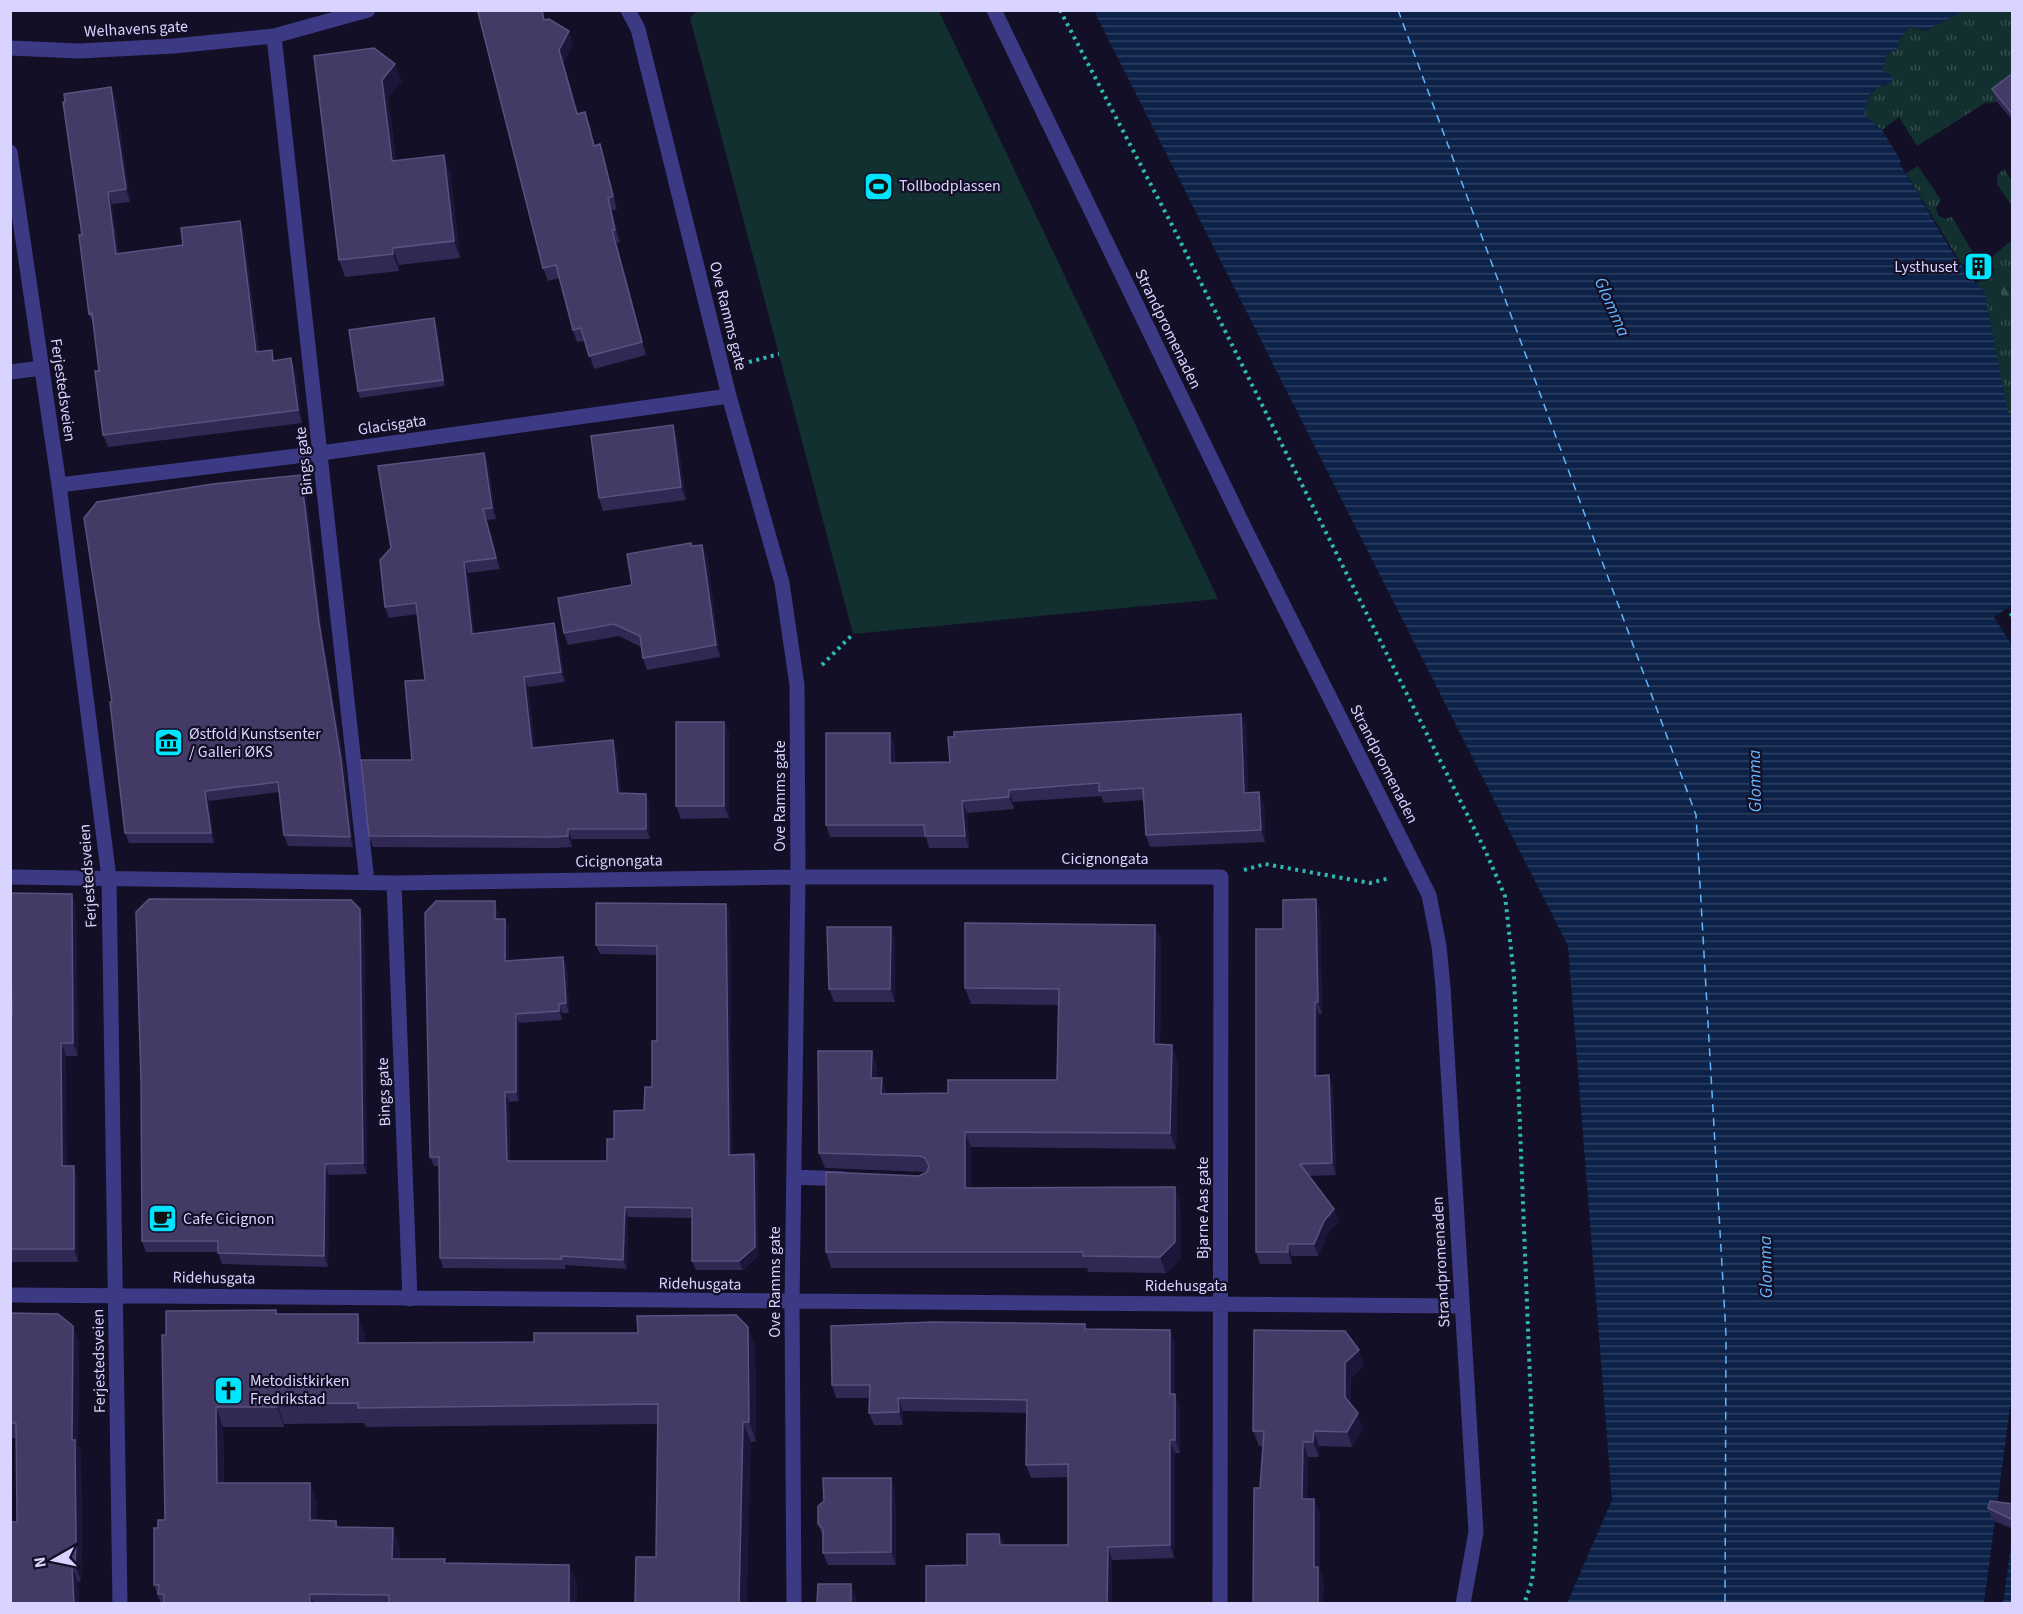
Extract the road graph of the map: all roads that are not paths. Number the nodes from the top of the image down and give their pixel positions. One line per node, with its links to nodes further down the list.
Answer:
1 (368, 10): 4 (street, Welhavens gate)
2 (628, 10): 10 (street, Ove Ramms gate)
3 (994, 10): 26 (street, Strandpromenaden)
4 (274, 36): 5 (street, Welhavens gate); 11 (street, Bings gate)
5 (10, 48)
6 (10, 152): 7 (street, Ferjestedsveien)
7 (14, 198): 8 (street, Ferjestedsveien)
8 (42, 368): 9 (street); 12 (street, Ferjestedsveien)
9 (10, 372)
10 (729, 396): 11 (street, Glacisgata); 14 (street, Ove Ramms gate)
11 (321, 453): 12 (street, Glacisgata); 17 (street, Bings gate)
12 (59, 485): 15 (street, Ferjestedsveien)
13 (10, 877): 15 (street, Cicignongata)
14 (798, 877): 16 (street, Cicignongata); 18 (street, Cicignongata); 19 (street, Ove Ramms gate)
15 (109, 878): 17 (street, Cicignongata); 22 (street, Ferjestedsveien)
16 (1220, 880): 25 (street, Bjarne Aas gate)
17 (367, 882): 18 (street, Cicignongata)
18 (394, 883): 23 (street, Bings gate)
19 (794, 1177): 20 (street); 24 (street, Ove Ramms gate)
20 (866, 1180)
21 (10, 1295): 22 (street, Ridehusgata)
22 (116, 1295): 23 (street, Ridehusgata); 27 (street, Ferjestedsveien)
23 (411, 1299): 24 (street, Ridehusgata)
24 (792, 1303): 25 (street, Ridehusgata); 28 (street, Ove Ramms gate)
25 (1222, 1304): 26 (street, Ridehusgata); 29 (street, Bjarne Aas gate)
26 (1461, 1306): 30 (street, Strandpromenaden)
27 (120, 1604)
28 (794, 1604)
29 (1220, 1604)
30 (1463, 1604)

